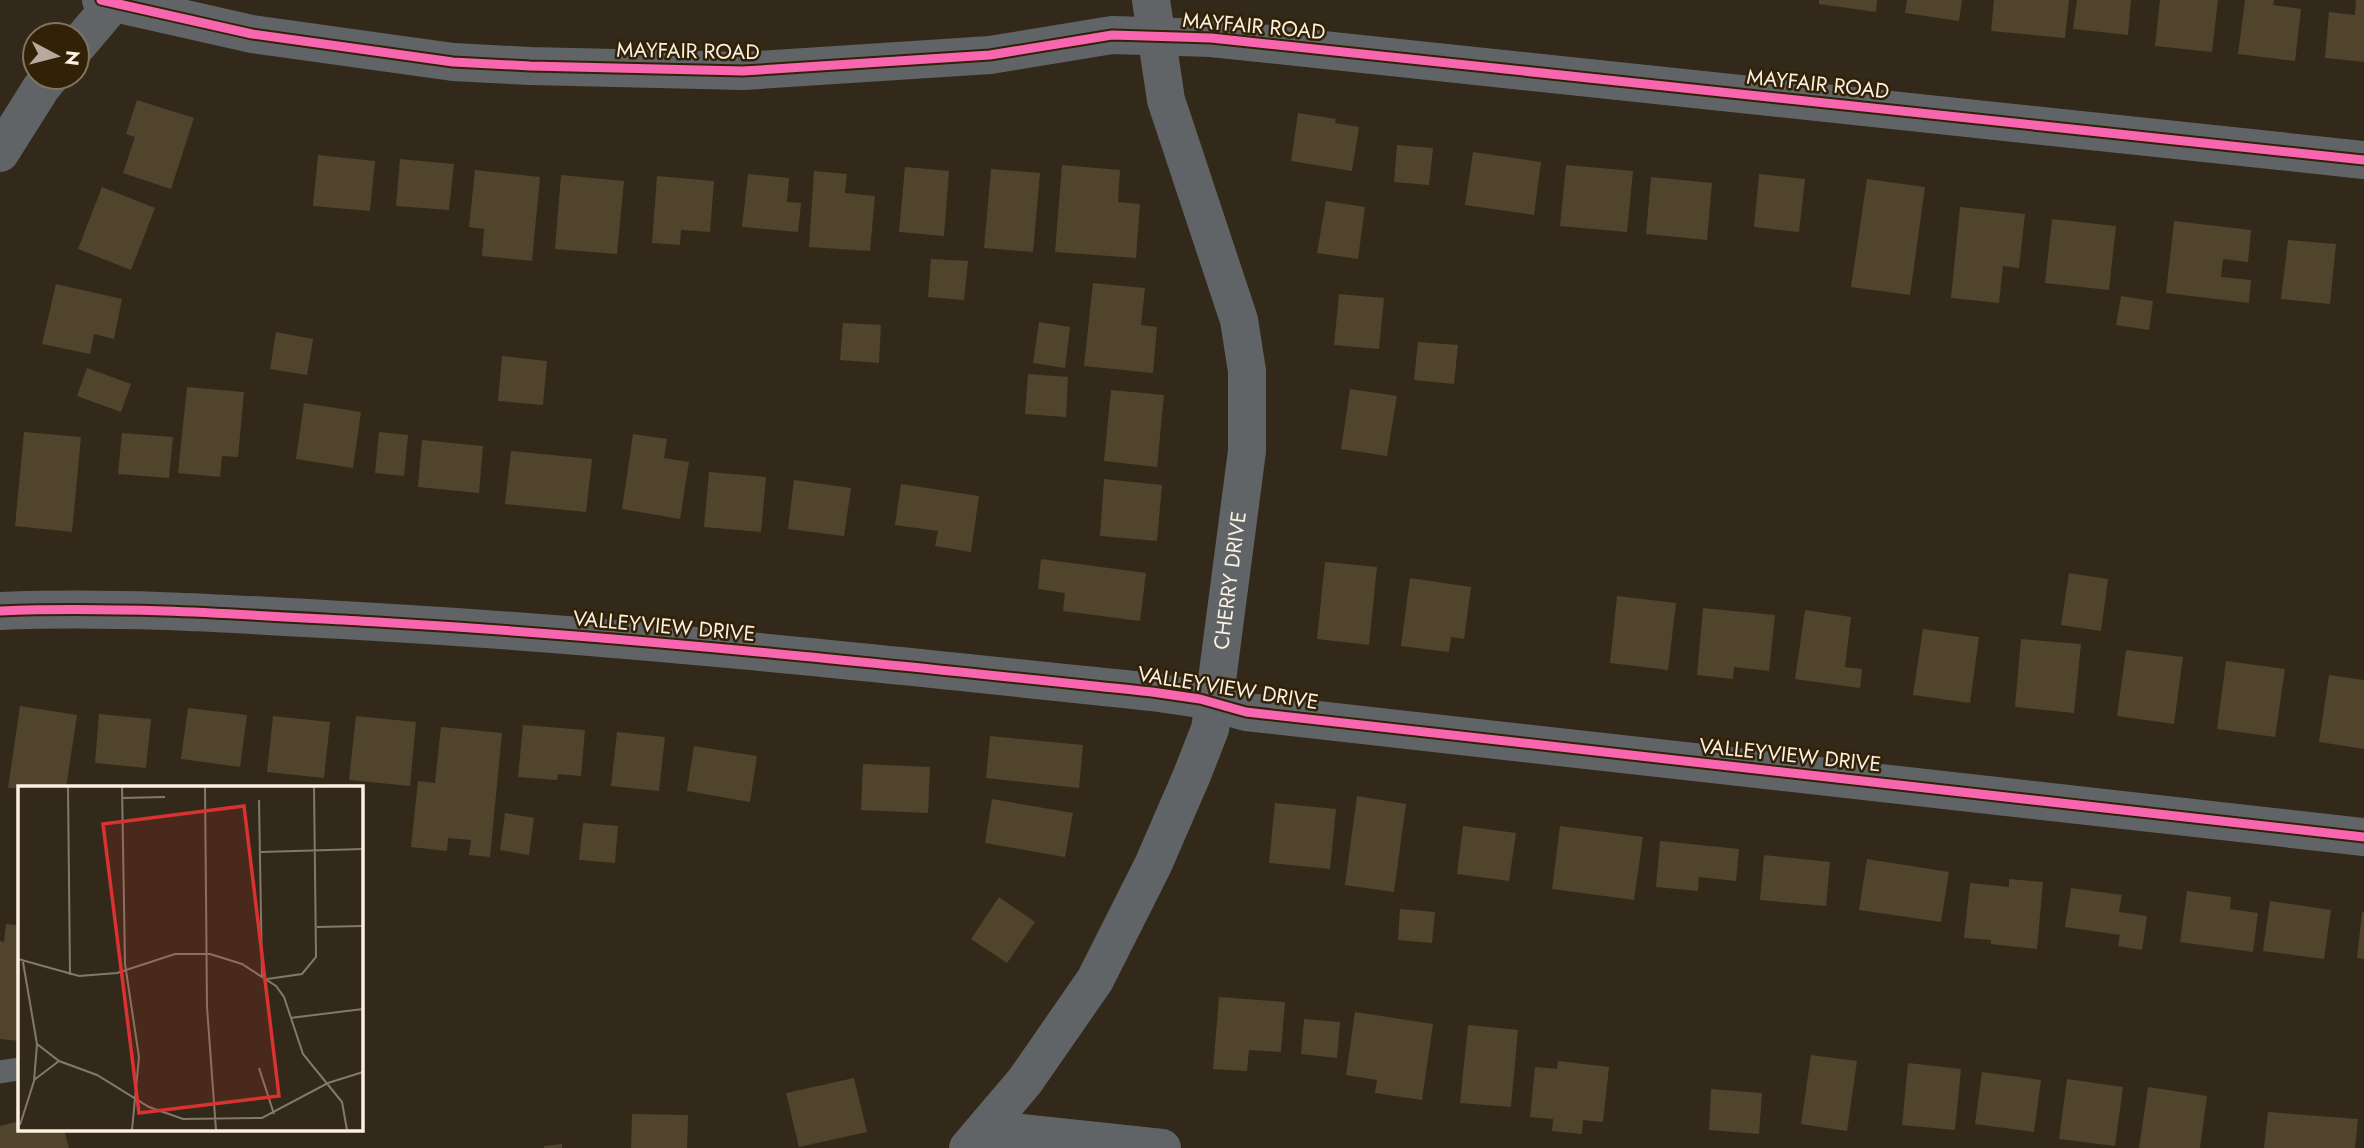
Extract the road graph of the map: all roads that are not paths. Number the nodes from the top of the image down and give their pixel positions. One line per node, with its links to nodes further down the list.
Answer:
1 (110, 1): 2 (street, MAYFAIR ROAD); 3 (street)
2 (1154, 18): 6 (street, MAYFAIR ROAD); 8 (street, CHERRY DRIVE)
3 (91, 27)
4 (39, 91): 5 (street)
5 (0, 153)
6 (2364, 160)
7 (0, 611): 8 (street, VALLEYVIEW DRIVE)
8 (1214, 703): 9 (street, VALLEYVIEW DRIVE); 12 (street, CHERRY DRIVE)
9 (2364, 837)
10 (18, 1069): 11 (lane)
11 (0, 1072)
12 (977, 1138): 13 (street)
13 (1162, 1148)

